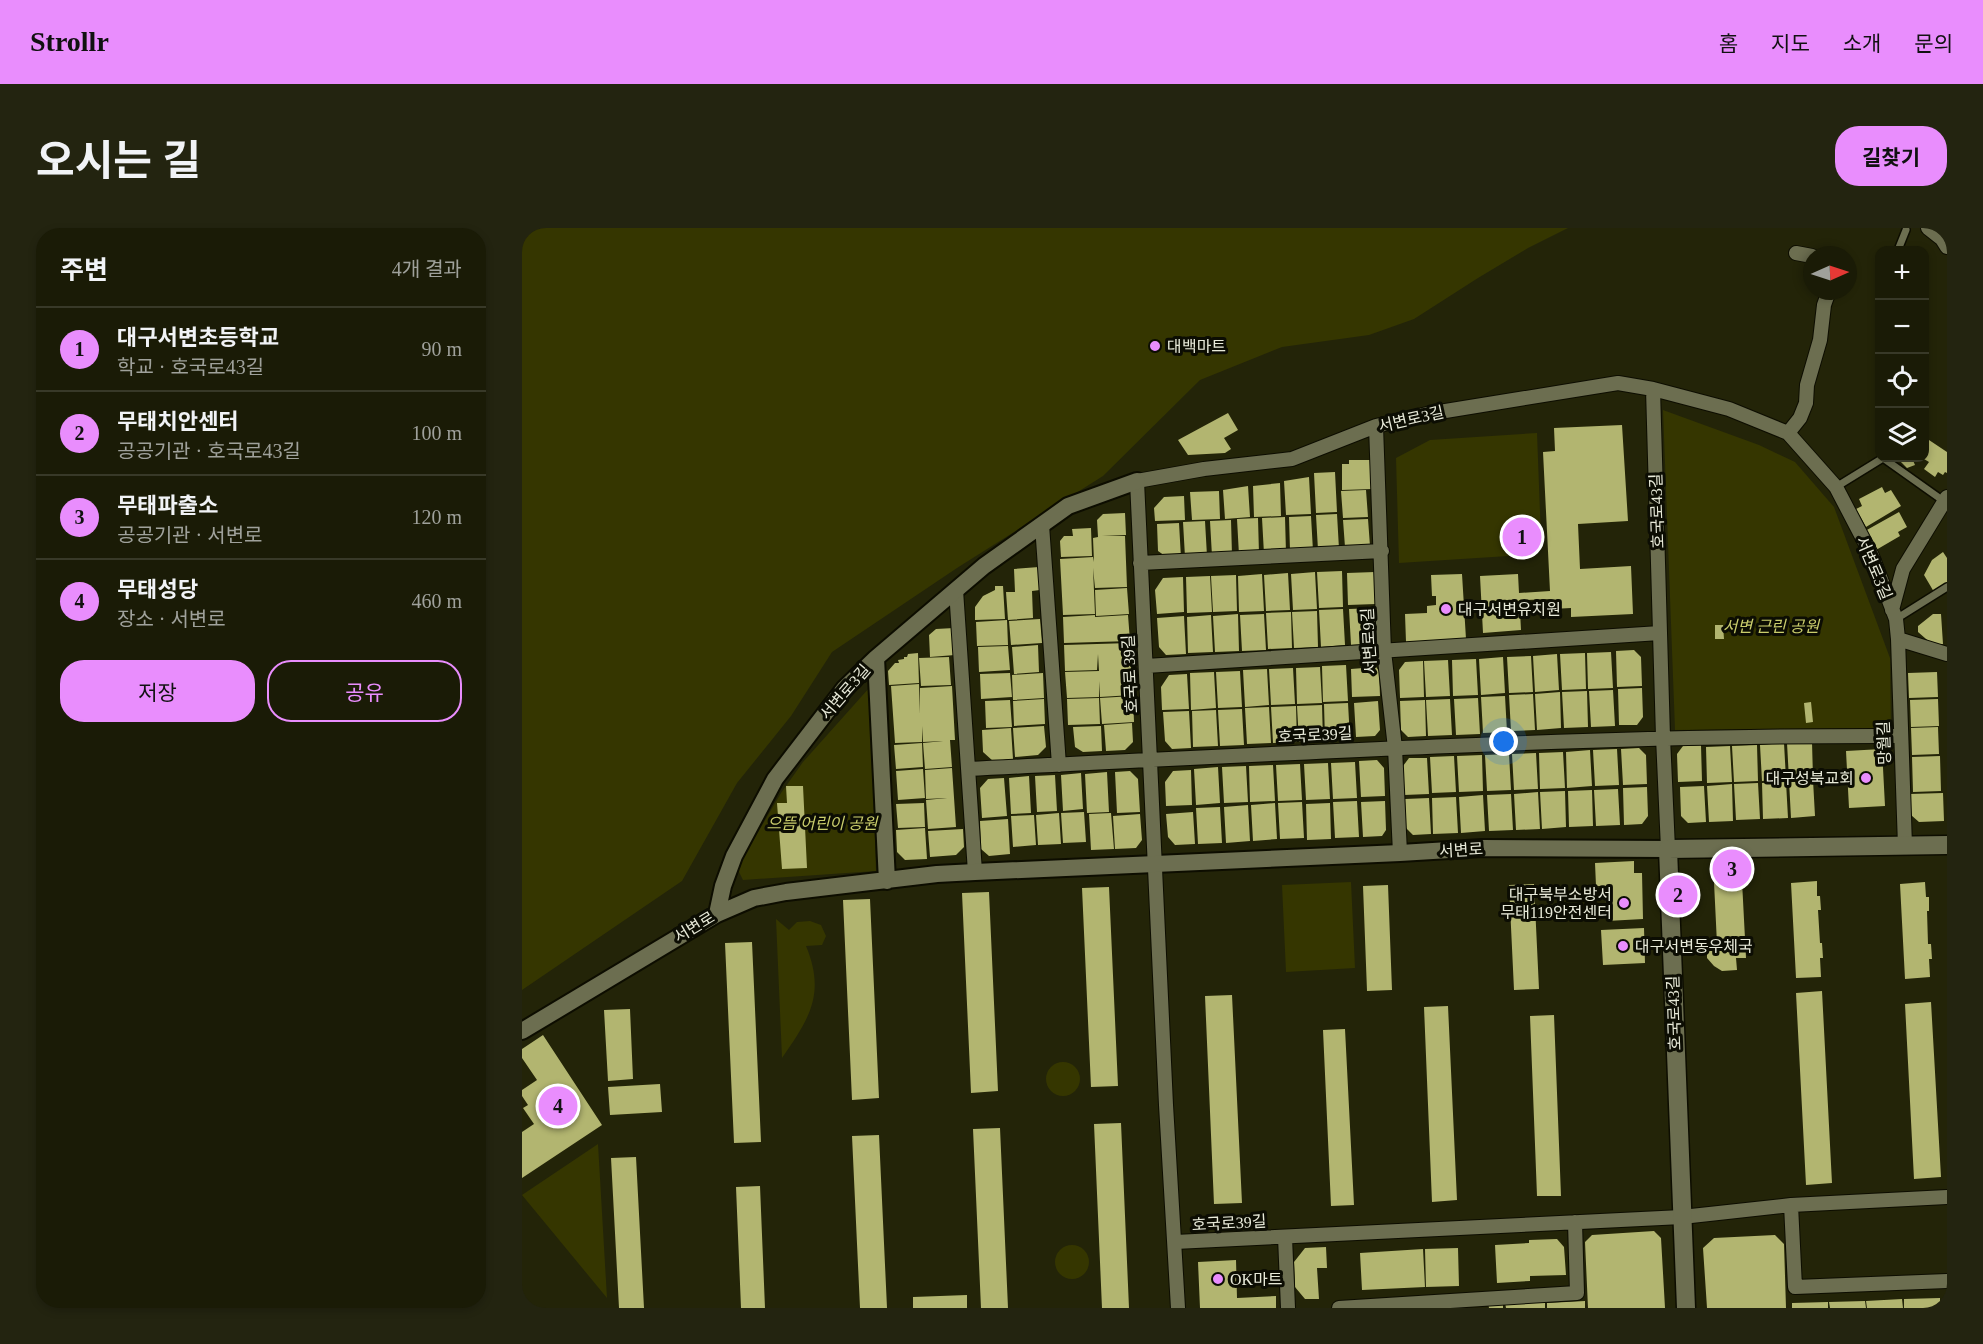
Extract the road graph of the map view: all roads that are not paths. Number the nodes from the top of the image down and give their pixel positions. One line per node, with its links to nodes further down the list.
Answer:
1 (1928, 228): 4 (street)
2 (1907, 229): 3 (lane)
3 (1900, 246)
4 (1947, 247)
5 (1796, 253): 6 (street)
6 (1803, 254)
7 (1826, 300): 10 (street)
8 (1653, 389): 9 (street, 서변로3길); 10 (street, 서변로3길); 22 (street, 호국로43길)
9 (1376, 426): 13 (street, 서변로3길); 17 (street, 서변로9길)
10 (1788, 433): 14 (street, 서변로3길)
11 (1877, 462): 14 (lane)
12 (1889, 462): 15 (lane)
13 (1137, 481): 16 (street, 서변로3길); 18 (street, 호국로 39길)
14 (1836, 487): 21 (street, 서변로3길)
15 (1946, 500): 21 (street)
16 (1042, 525): 20 (street, 서변로3길); 32 (street)
17 (1382, 551): 18 (street); 24 (street, 서변로9길)
18 (1140, 563): 27 (street, 호국로 39길)
19 (1947, 587): 21 (lane)
20 (957, 590): 26 (street, 서변로3길); 33 (street)
21 (1894, 615): 23 (street, 서변로3길)
22 (1660, 633): 24 (street); 29 (street, 호국로43길)
23 (1898, 639): 25 (street); 28 (street, 망월길)
24 (1384, 651): 27 (street); 30 (street, 서변로9길)
25 (1947, 654)
26 (876, 658): 40 (street); 41 (street, 서변로3길)
27 (1146, 666): 31 (street, 호국로 39길)
28 (1900, 736): 29 (street); 35 (street, 망월길)
29 (1663, 737): 30 (street, 호국로39길); 36 (street, 호국로43길)
30 (1395, 748): 31 (street, 호국로39길); 37 (street, 서변로9길)
31 (1151, 759): 32 (street, 호국로39길); 38 (street, 호국로 39길)
32 (1059, 765): 33 (street, 호국로39길)
33 (968, 769): 39 (street)
34 (1947, 845): 35 (main road, 서변로)
35 (1905, 846): 36 (main road, 서변로)
36 (1668, 849): 37 (street, 서변로); 45 (main road, 호국로43길)
37 (1400, 854): 38 (street, 서변로)
38 (1156, 865): 39 (street, 서변로); 48 (street, 호국로39길)
39 (975, 872): 40 (street, 서변로)
40 (887, 881): 41 (street, 서변로)
41 (717, 914): 42 (street, 서변로)
42 (522, 1031)
43 (1947, 1197): 44 (street)
44 (1791, 1205): 45 (street); 49 (street)
45 (1682, 1217): 46 (street); 53 (main road, 호국로43길)
46 (1575, 1222): 47 (street); 52 (street)
47 (1285, 1237): 48 (street, 호국로39길); 51 (street)
48 (1175, 1242): 50 (street, 호국로39길)
49 (1947, 1281)
50 (1178, 1308)
51 (1288, 1308)
52 (1339, 1308)
53 (1686, 1308)

